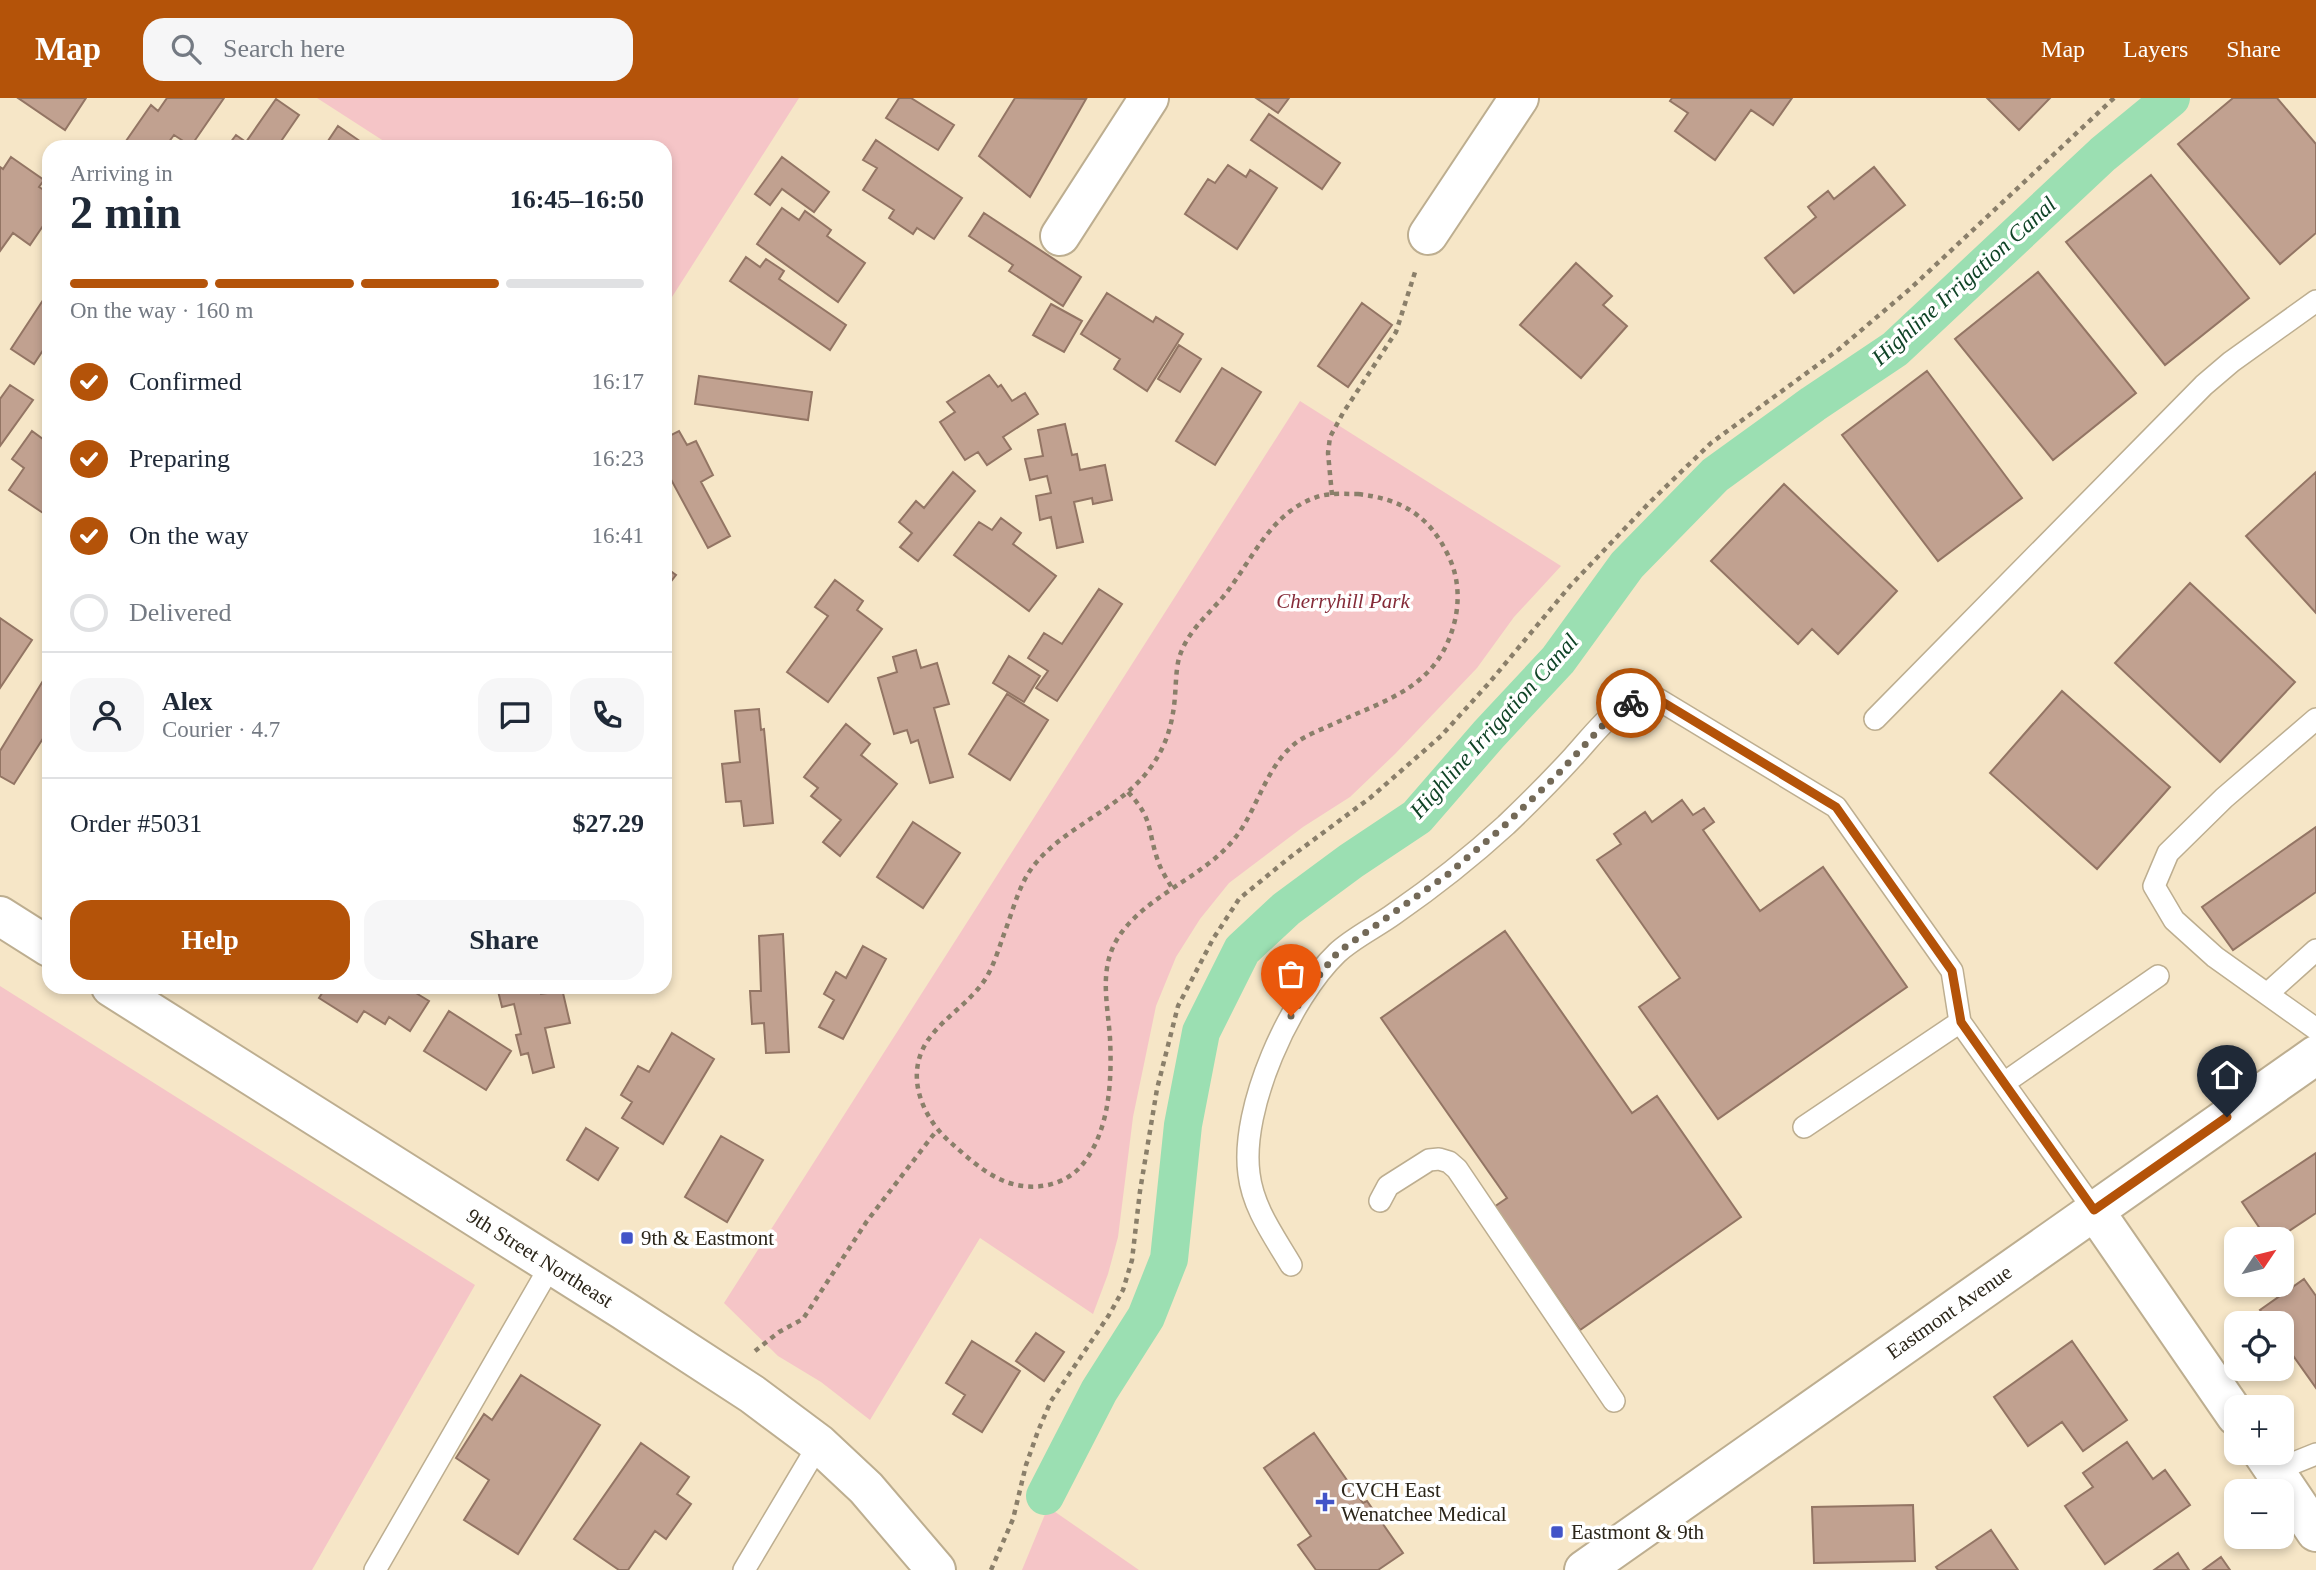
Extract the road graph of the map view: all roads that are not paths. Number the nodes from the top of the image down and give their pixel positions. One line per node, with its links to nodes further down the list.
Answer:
1 (1149, 98): 4 (main road)
2 (1519, 98): 3 (main road)
3 (1428, 235)
4 (1060, 236)
5 (2316, 301): 6 (lane)
6 (1875, 719)
7 (2316, 719): 13 (lane)
8 (0, 916): 9 (main road)
9 (42, 943)
10 (2316, 950): 13 (lane)
11 (2158, 976): 17 (lane)
12 (122, 994): 21 (main road, 9th Street Northeast)
13 (2267, 994): 15 (lane)
14 (1961, 1022): 17 (lane); 18 (lane); 22 (lane)
15 (2316, 1029)
16 (2316, 1055): 20 (main road, Eastmont Avenue)
17 (2004, 1083): 20 (lane)
18 (1804, 1127)
19 (1380, 1202): 24 (lane)
20 (2094, 1210): 23 (main road); 33 (main road, Eastmont Avenue)
21 (551, 1265): 25 (main road, 9th Street Northeast); 30 (lane)
22 (1291, 1265)
23 (2224, 1399)
24 (1614, 1401)
25 (819, 1444): 31 (lane); 32 (main road, 9th Street Northeast)
26 (2316, 1454): 27 (lane)
27 (2294, 1458)
28 (2270, 1465): 29 (main road)
29 (2316, 1532)
30 (376, 1570)
31 (744, 1570)
32 (936, 1570)
33 (1584, 1570)

